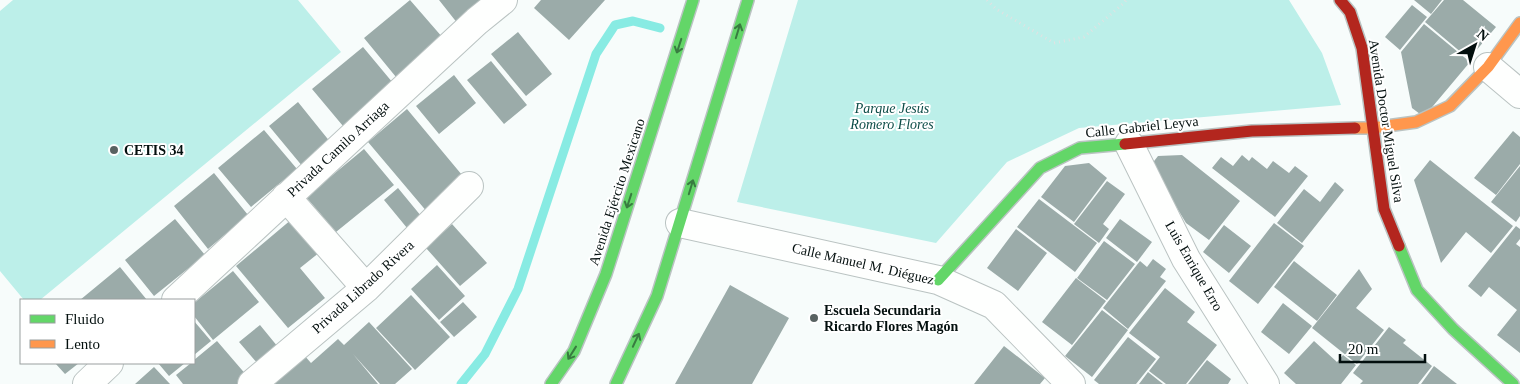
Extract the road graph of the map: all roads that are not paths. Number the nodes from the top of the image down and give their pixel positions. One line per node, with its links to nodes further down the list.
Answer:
1 (503, 0): 11 (street, Privada Camilo Arriaga)
2 (693, 0): 19 (street, Avenida Ejército Mexicano, one-way to 19)
3 (748, 0): 12 (street, one-way to 3)
4 (1340, 0): 8 (street, Avenida Doctor Miguel Silva)
5 (1520, 22): 6 (street, Calle Gabriel Leyva)
6 (1488, 67): 7 (street); 8 (street, Calle Gabriel Leyva)
7 (1520, 94)
8 (1372, 128): 9 (street, Calle Gabriel Leyva); 23 (street, Avenida Doctor Miguel Silva)
9 (1129, 144): 13 (street, Calle Gabriel Leyva); 22 (street, Luis Enrique Erro)
10 (469, 186): 14 (street, Privada Librado Rivera)
11 (286, 197): 14 (street); 15 (street, Privada Camilo Arriaga)
12 (680, 223): 13 (street, Calle Manuel M. Diéguez); 20 (street, one-way to 12)
13 (938, 280): 21 (street, Calle Manuel M. Diéguez)
14 (366, 288): 18 (street, Privada Librado Rivera)
15 (177, 299)
16 (108, 364): 17 (street)
17 (86, 384)
18 (252, 384)
19 (550, 384)
20 (616, 384)
21 (1071, 384)
22 (1265, 384)
23 (1512, 384)

